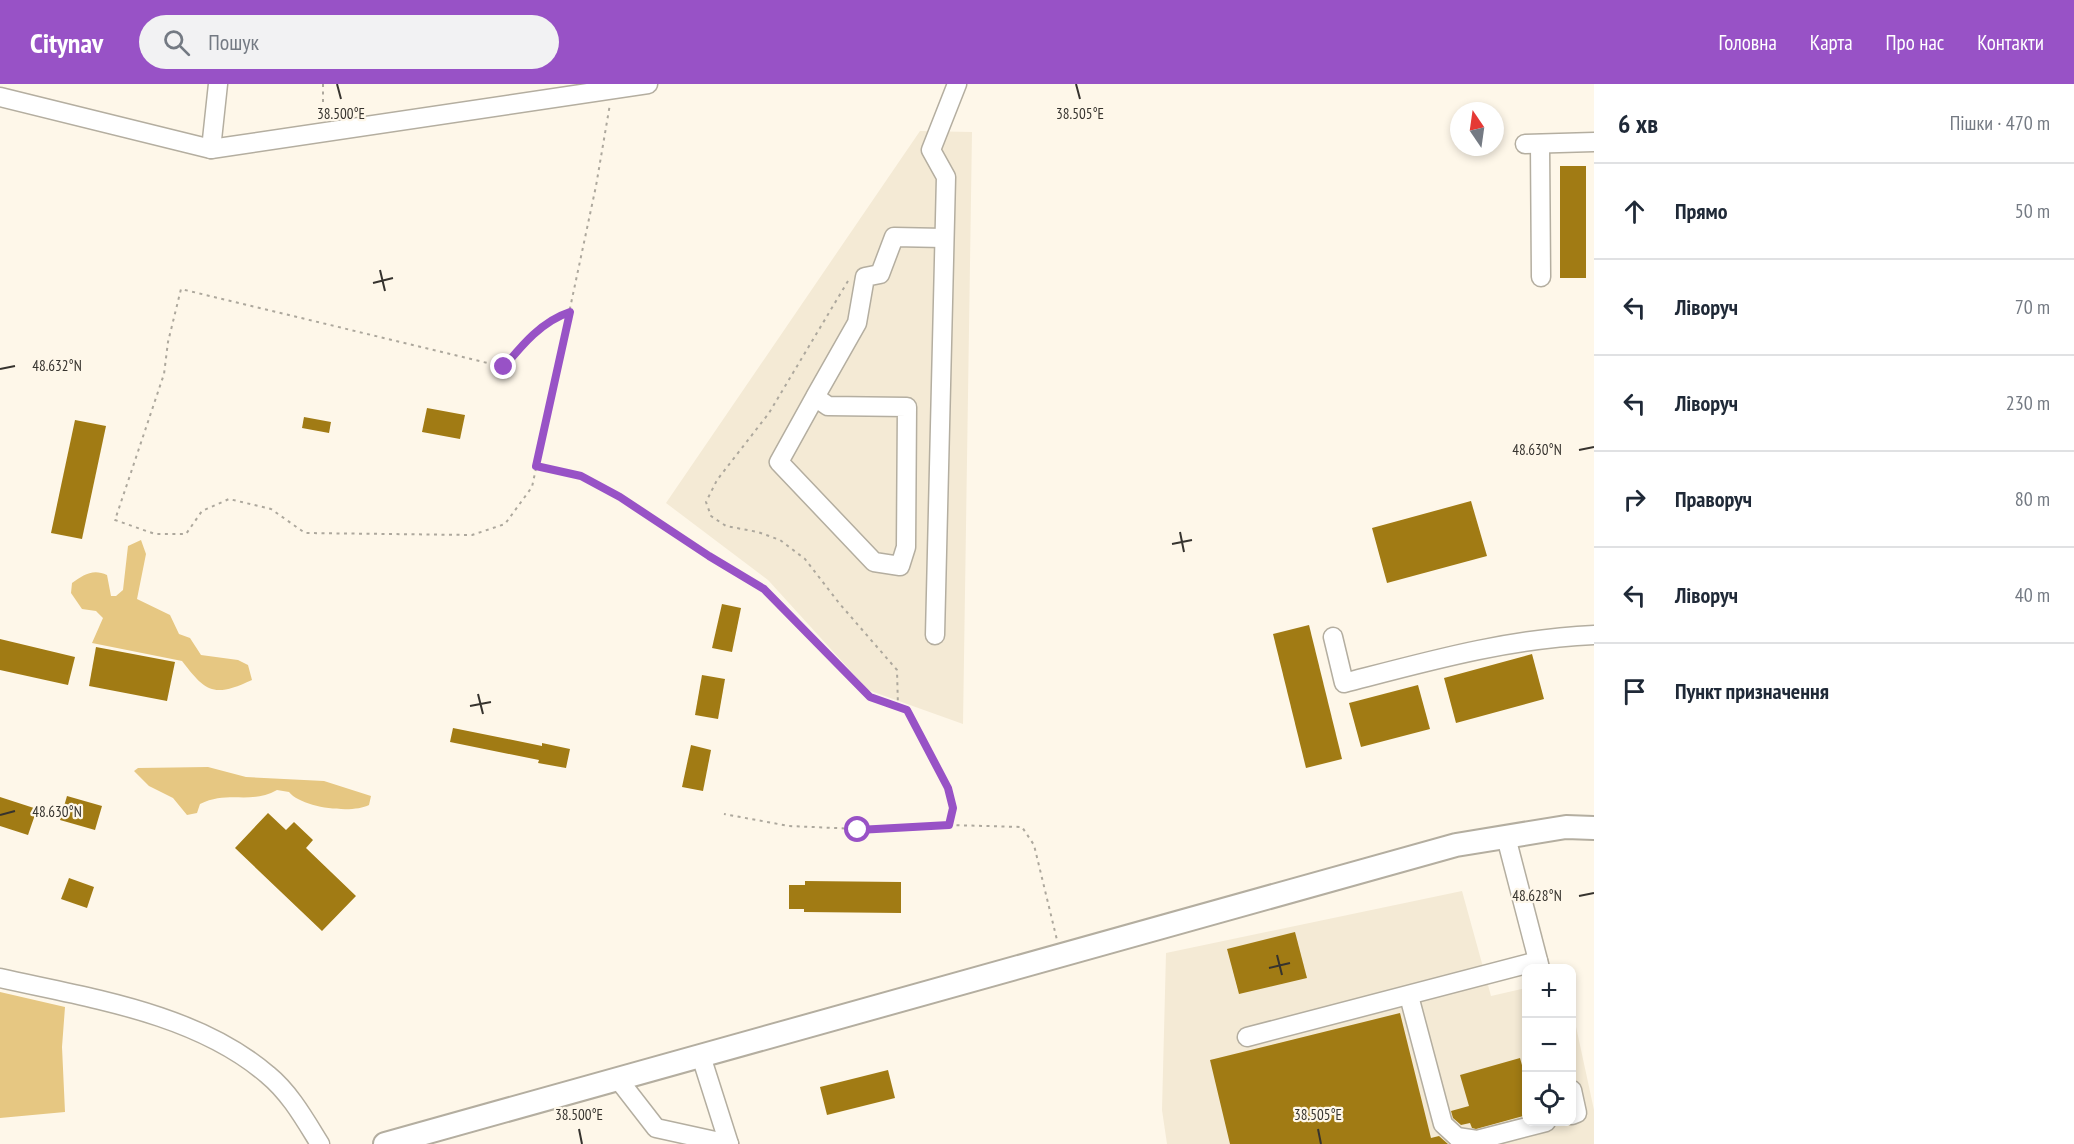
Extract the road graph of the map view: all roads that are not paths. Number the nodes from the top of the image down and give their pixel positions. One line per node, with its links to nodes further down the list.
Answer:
1 (218, 84): 8 (street)
2 (570, 84): 5 (street)
3 (648, 84): 5 (street)
4 (957, 84): 9 (street)
5 (594, 92): 8 (street)
6 (0, 97): 8 (street)
7 (1594, 142): 10 (street)
8 (211, 148)
9 (944, 238): 11 (street); 12 (street)
10 (1541, 277)
11 (815, 397): 11 (street)
12 (935, 635)
13 (1594, 635): 14 (street)
14 (1333, 637)
15 (1594, 828): 16 (main road)
16 (1506, 837): 17 (street); 22 (main road)
17 (1539, 964)
18 (1522, 969): 20 (street)
19 (0, 978): 25 (street)
20 (1409, 996): 21 (street); 24 (street)
21 (1247, 1037)
22 (701, 1056): 23 (main road); 27 (street)
23 (618, 1079): 26 (main road); 27 (street)
24 (1531, 1126)
25 (316, 1138)
26 (385, 1144)
27 (729, 1144)

